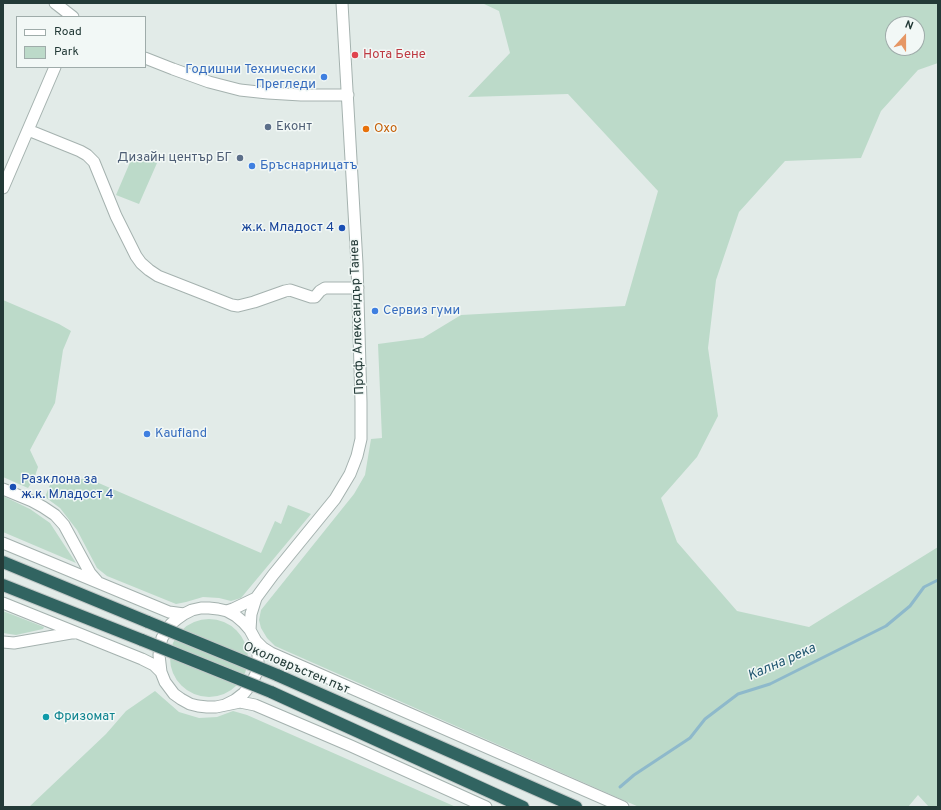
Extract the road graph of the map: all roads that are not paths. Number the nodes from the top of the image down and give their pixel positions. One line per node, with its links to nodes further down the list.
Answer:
1 (55, 3): 3 (street)
2 (342, 3): 6 (street, Проф. Александър Танев)
3 (72, 16)
4 (146, 58): 6 (street)
5 (55, 68): 7 (street)
6 (348, 95): 9 (street, Проф. Александър Танев)
7 (28, 130): 8 (street); 9 (street)
8 (3, 188)
9 (358, 288): 15 (street, Проф. Александър Танев)
10 (3, 489): 13 (street)
11 (3, 543): 13 (street)
12 (3, 562): 27 (highway, Околовръстен път, bridge)
13 (97, 582): 18 (street)
14 (3, 585): 26 (highway, bridge)
15 (256, 598): 17 (street, Проф. Александър Танев); 19 (street, Проф. Александър Танев)
16 (3, 603): 20 (street)
17 (227, 611): 18 (street); 19 (street)
18 (184, 614): 23 (street)
19 (250, 630): 21 (street)
20 (79, 634): 22 (street); 23 (street)
21 (256, 641): 24 (street); 28 (street)
22 (3, 642)
23 (160, 672): 24 (street)
24 (225, 705): 25 (street)
25 (486, 807)
26 (523, 807)
27 (576, 807)
28 (623, 807)

